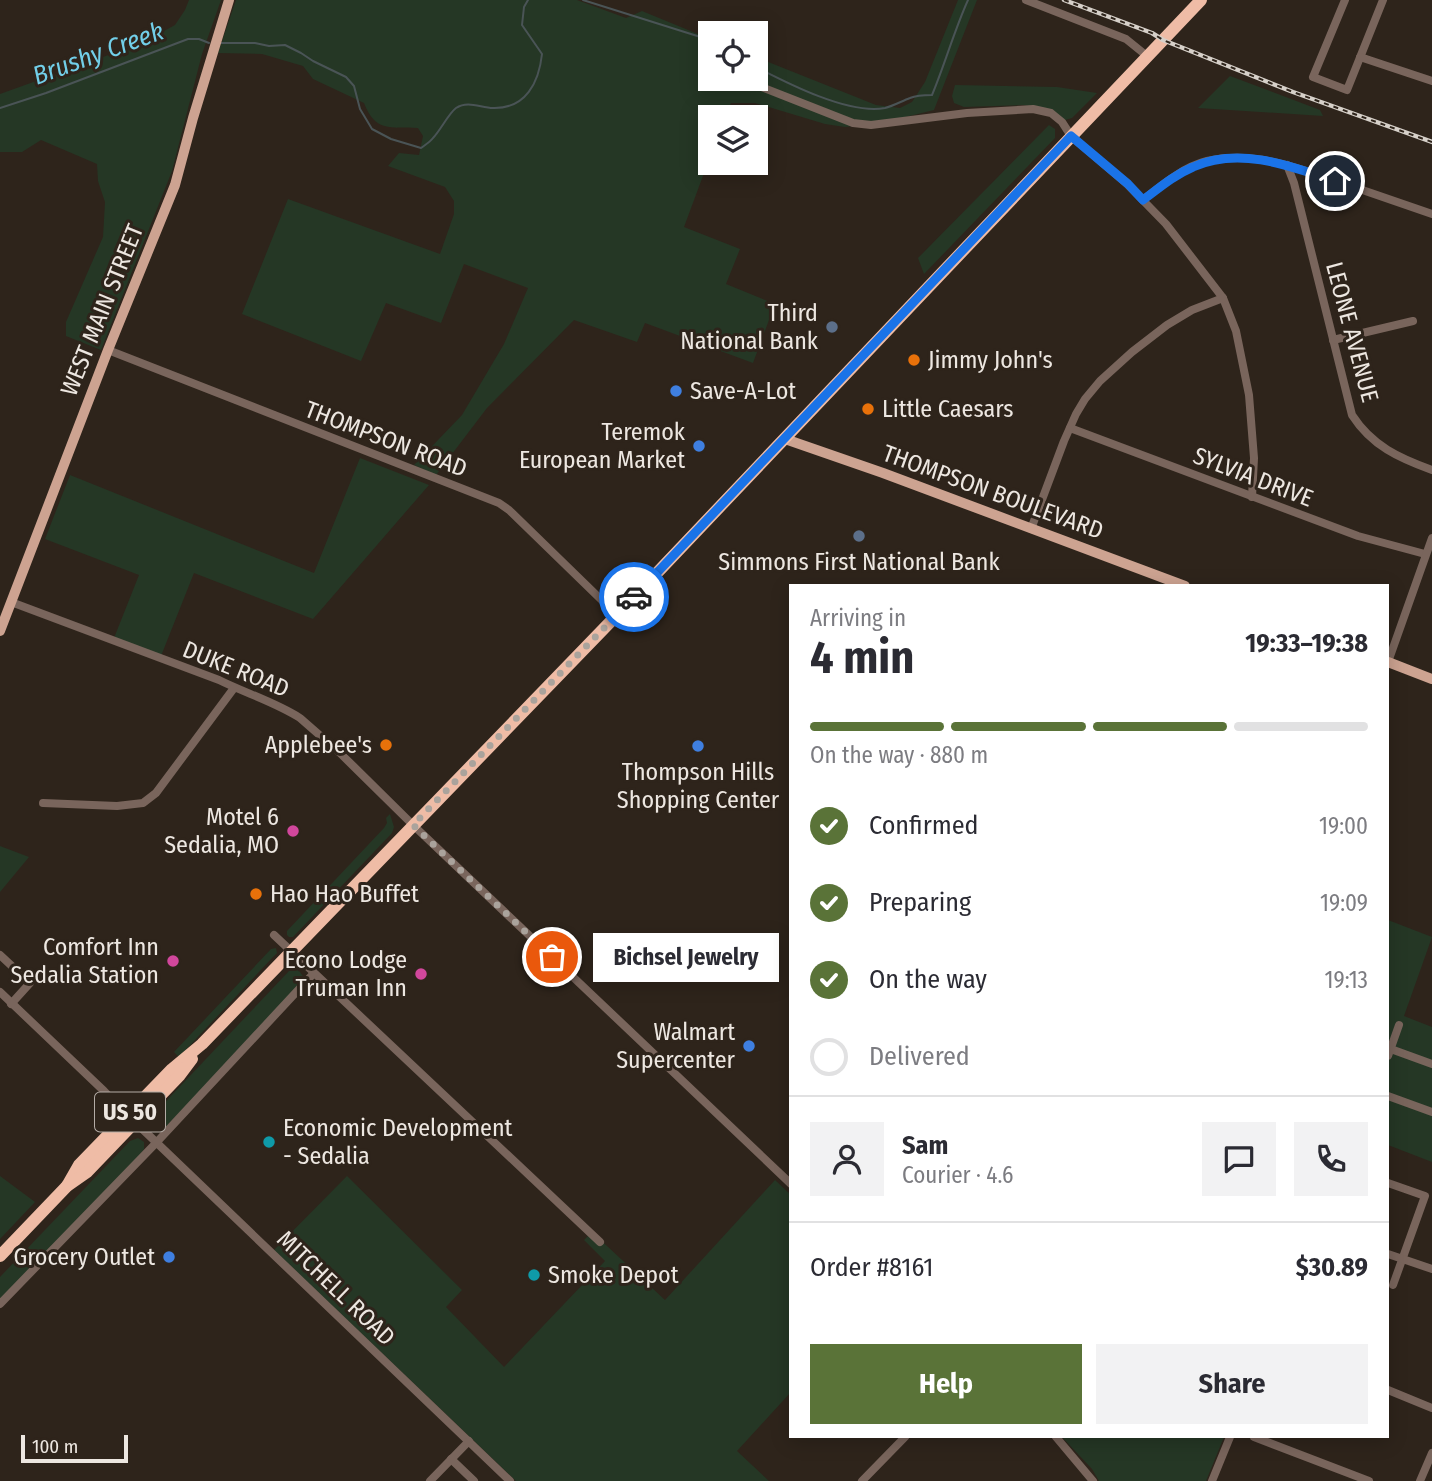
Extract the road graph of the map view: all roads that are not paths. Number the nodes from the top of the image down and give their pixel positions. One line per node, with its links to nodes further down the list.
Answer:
1 (229, 0): 17 (main road, WEST MAIN STREET)
2 (1026, 0): 6 (street)
3 (1201, 0): 6 (highway, US 50)
4 (1345, 0): 7 (street)
5 (1383, 0): 7 (street)
6 (1147, 56): 10 (highway, US 50)
7 (1360, 57): 8 (street)
8 (1432, 80)
9 (768, 90): 10 (street)
10 (1071, 136): 12 (street); 19 (highway, US 50)
11 (1287, 164): 12 (street); 13 (street); 16 (street, LEONE AVENUE)
12 (1143, 200): 14 (street)
13 (1432, 214)
14 (1223, 298): 18 (street); 21 (street)
15 (1413, 321): 16 (street)
16 (1334, 340): 20 (street, LEONE AVENUE)
17 (108, 350): 26 (main road, WEST MAIN STREET); 27 (street, THOMPSON ROAD)
18 (1070, 428): 21 (street, SYLVIA DRIVE); 22 (street)
19 (785, 439): 22 (main road, THOMPSON BOULEVARD); 27 (highway, US 50)
20 (1432, 470)
21 (1252, 497): 24 (street, SYLVIA DRIVE)
22 (1031, 529): 25 (main road, THOMPSON BOULEVARD)
23 (1432, 538): 24 (street)
24 (1426, 554): 29 (street)
25 (1180, 584)
26 (11, 602): 28 (main road, WEST MAIN STREET); 32 (street, DUKE ROAD)
27 (617, 615): 34 (highway, US 50)
28 (0, 631)
29 (1389, 659)
30 (1389, 662): 31 (main road)
31 (1432, 679)
32 (234, 688): 33 (street); 34 (street, DUKE ROAD)
33 (43, 803)
34 (413, 825): 36 (highway, US 50); 48 (street, DUKE ROAD)
35 (274, 935): 36 (street)
36 (291, 952): 38 (street); 46 (highway, US 50)
37 (0, 955): 40 (street)
38 (314, 974): 47 (street); 50 (street)
39 (0, 992): 40 (street, MITCHELL ROAD)
40 (11, 1003): 46 (street, MITCHELL ROAD)
41 (1399, 1025): 42 (street)
42 (1389, 1051): 43 (street)
43 (1432, 1064)
44 (1389, 1096): 45 (street)
45 (1432, 1112)
46 (131, 1119): 47 (street, MITCHELL ROAD); 52 (highway, US 50)
47 (156, 1143): 56 (street); 63 (street, MITCHELL ROAD)
48 (789, 1182)
49 (1389, 1183): 53 (street)
50 (600, 1242)
51 (1389, 1254): 53 (street)
52 (0, 1256)
53 (1403, 1259): 54 (street); 55 (street)
54 (1432, 1269)
55 (1393, 1285)
56 (0, 1304)
57 (1389, 1390): 58 (street)
58 (1432, 1408)
59 (904, 1438): 69 (street)
60 (1057, 1438): 70 (street)
61 (1230, 1438): 71 (street)
62 (1257, 1438): 72 (street)
63 (469, 1441): 65 (street); 68 (street, MITCHELL ROAD)
64 (1432, 1453): 73 (street)
65 (451, 1459): 66 (street); 67 (street)
66 (430, 1481)
67 (474, 1481)
68 (510, 1481)
69 (862, 1481)
70 (1093, 1481)
71 (1212, 1481)
72 (1369, 1481)
73 (1420, 1481)

